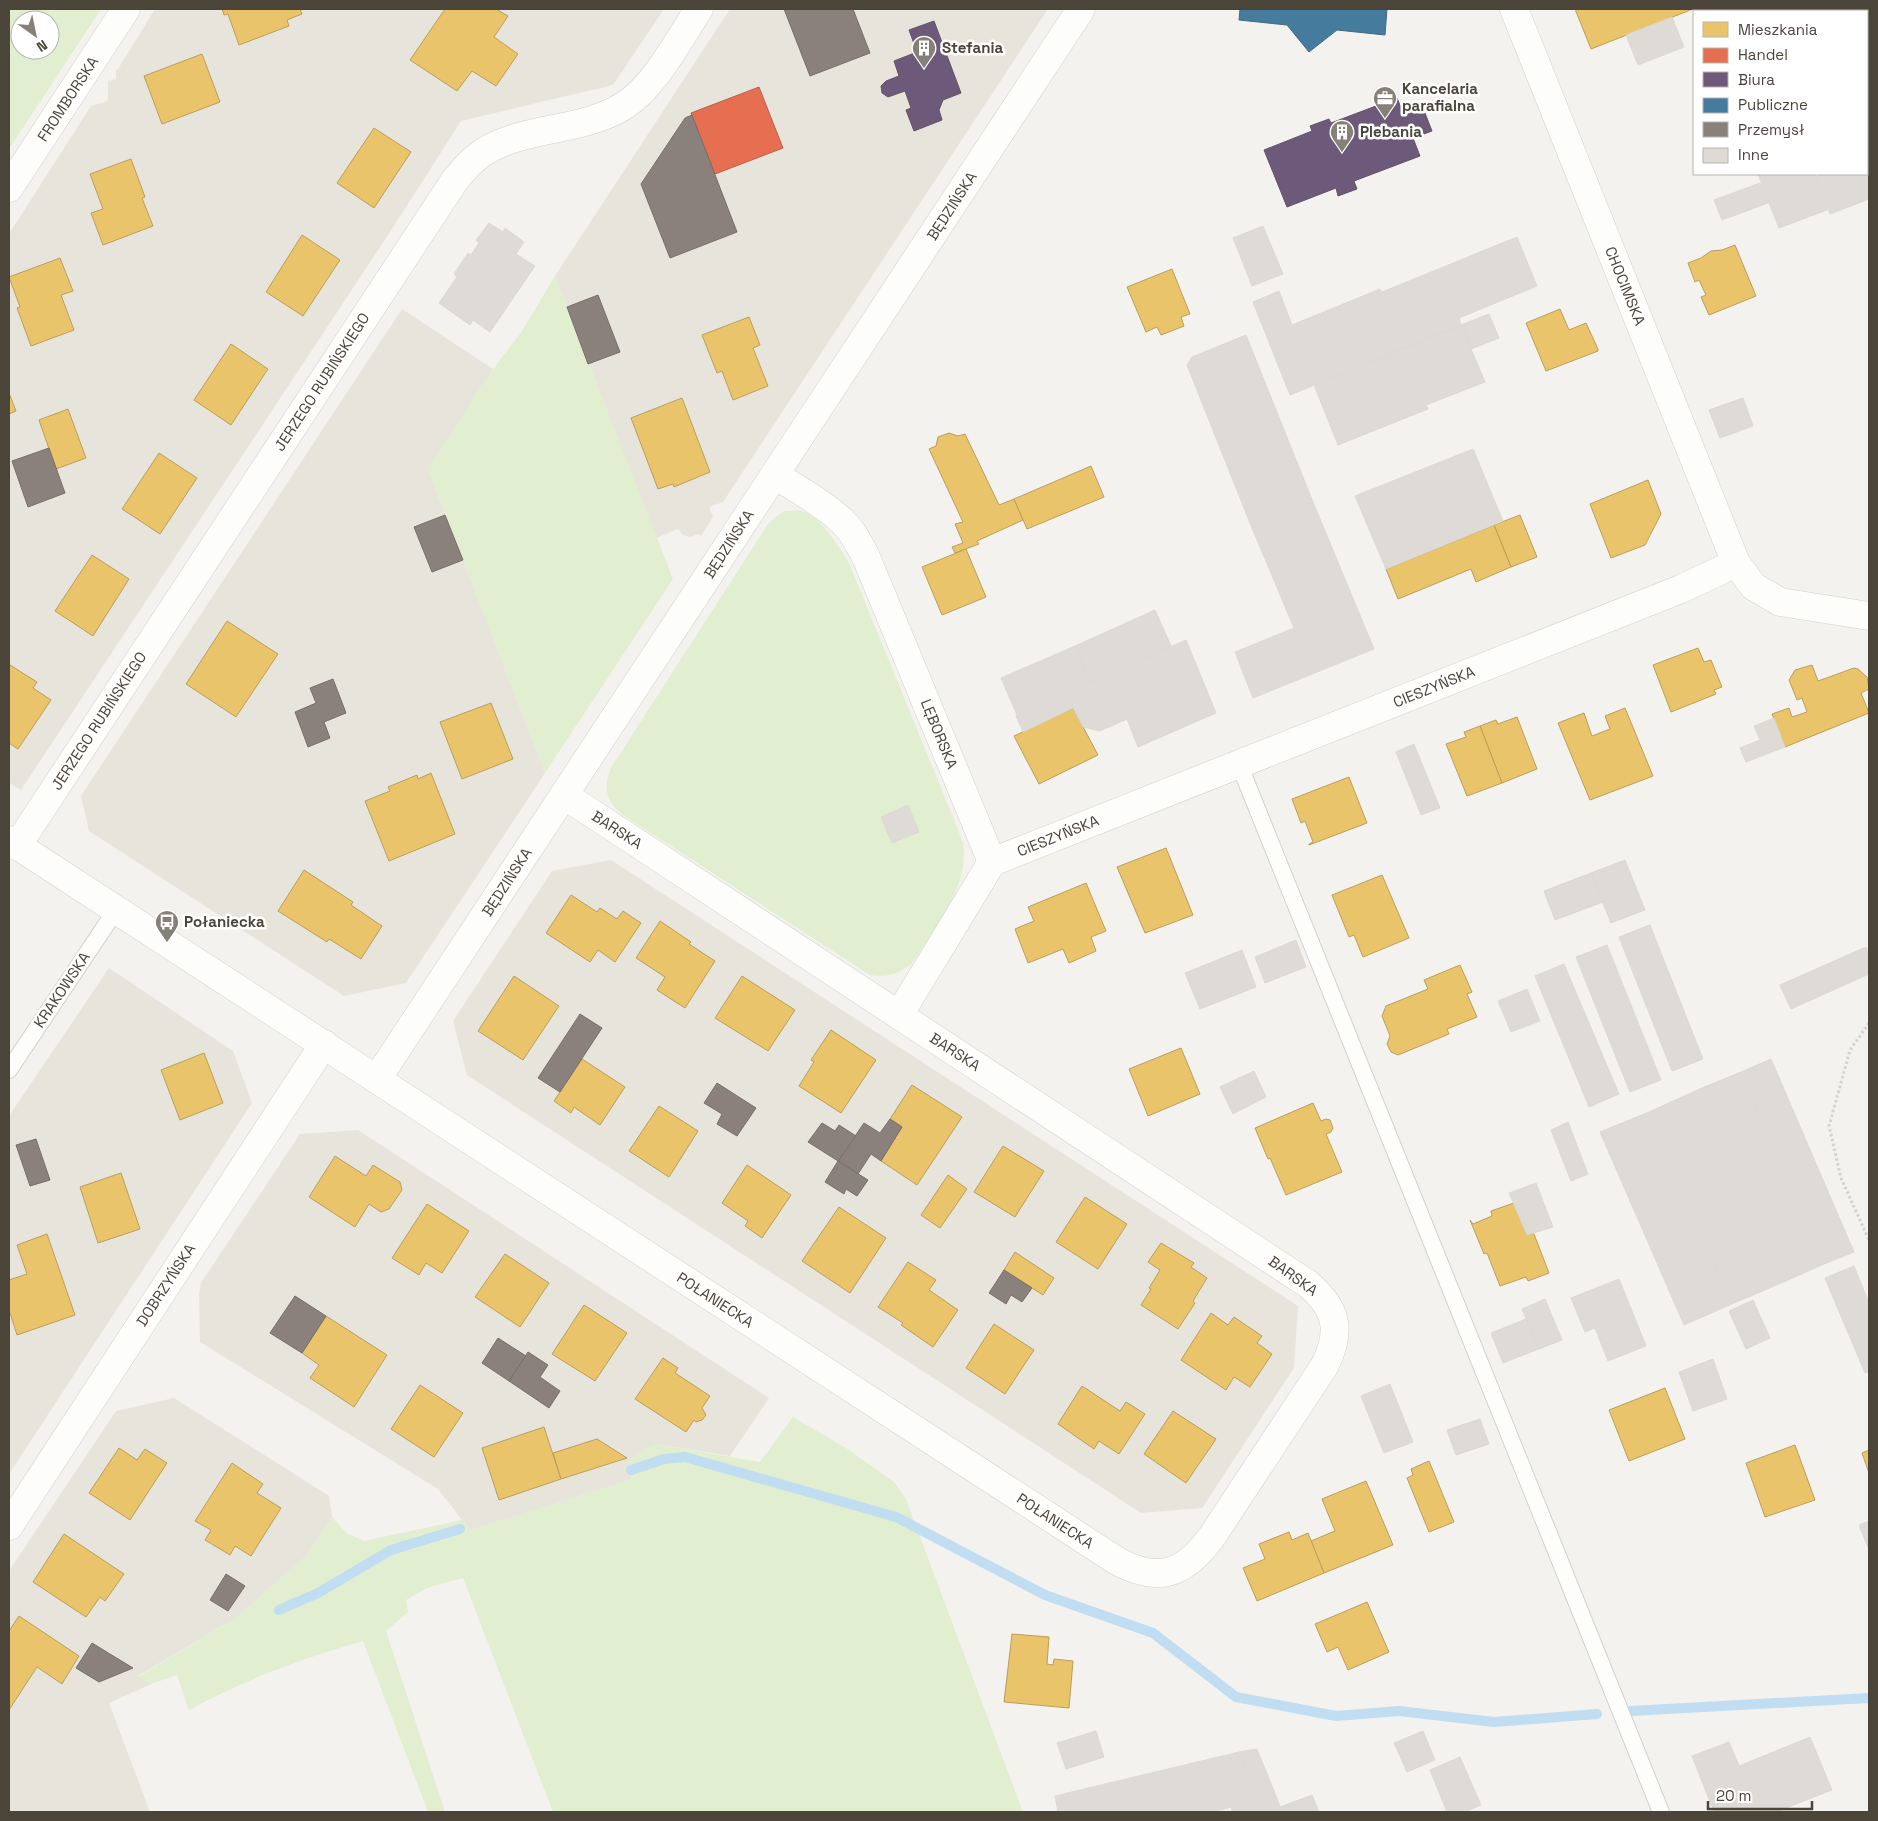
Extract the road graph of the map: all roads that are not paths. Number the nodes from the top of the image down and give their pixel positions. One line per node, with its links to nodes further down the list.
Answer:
1 (126, 9): 5 (street, FROMBORSKA)
2 (699, 9): 11 (street, JERZEGO RUBIŃSKIEGO)
3 (1082, 9): 6 (street, BĘDZIŃSKA)
4 (1514, 9): 7 (street, CHOCIMSKA)
5 (9, 188)
6 (775, 474): 10 (street, BĘDZIŃSKA); 12 (street, LĘBORSKA)
7 (1736, 564): 8 (street); 9 (street, CIESZYŃSKA)
8 (1869, 616)
9 (1239, 764): 12 (street, CIESZYŃSKA); 20 (lane)
10 (564, 795): 14 (street, BARSKA); 17 (street, BĘDZIŃSKA)
11 (13, 843): 13 (street, POŁANIECKA)
12 (992, 862): 14 (street)
13 (116, 910): 15 (street, POŁANIECKA); 16 (lane, KRAKOWSKA)
14 (899, 1015): 18 (street, BARSKA)
15 (324, 1044): 17 (street, POŁANIECKA); 19 (street, DOBRZYŃSKA)
16 (9, 1070)
17 (377, 1079): 18 (street, POŁANIECKA)
18 (1335, 1320)
19 (9, 1526)
20 (1661, 1812)

